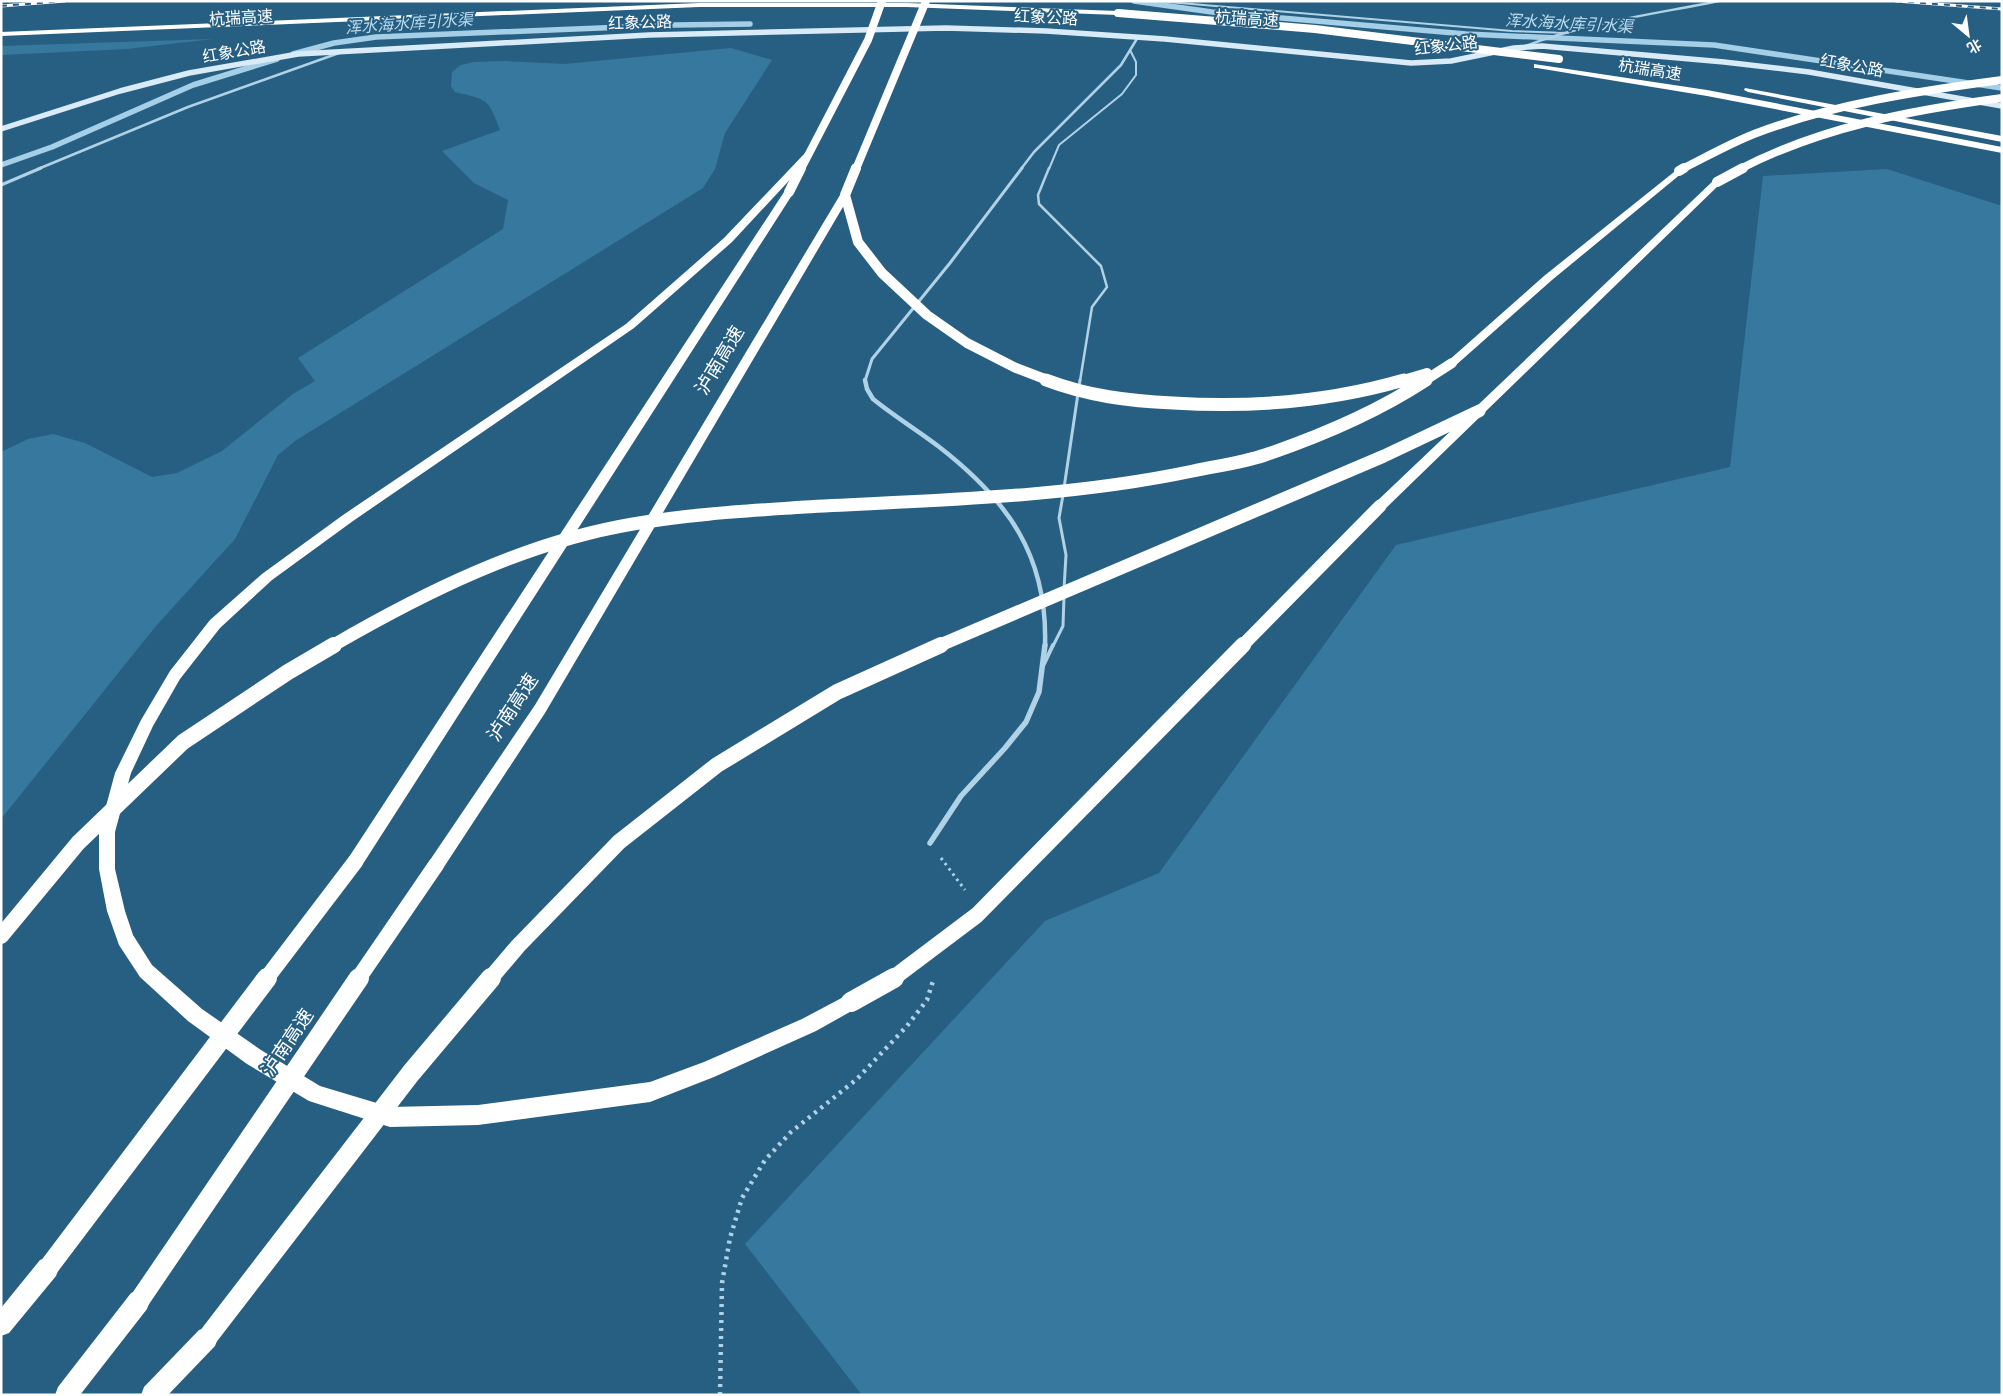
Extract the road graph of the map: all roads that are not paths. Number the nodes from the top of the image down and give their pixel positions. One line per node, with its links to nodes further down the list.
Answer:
1 (882, 1): 30 (highway, 泸南高速, bridge)
2 (926, 1): 32 (highway, 泸南高速, bridge)
3 (1156, 1): 12 (lane)
4 (1719, 1): 12 (street)
5 (739, 14): 6 (highway)
6 (890, 14)
7 (908, 14): 9 (highway)
8 (666, 15): 14 (highway, 杭瑞高速)
9 (926, 15)
10 (945, 15): 11 (highway)
11 (1031, 18)
12 (1568, 33): 16 (street)
13 (1, 34): 20 (highway, 杭瑞高速, bridge)
14 (150, 37)
15 (1138, 37): 16 (main road, 红象公路); 17 (main road, 红象公路); 18 (street)
16 (1523, 47): 26 (main road, 红象公路)
17 (350, 50): 27 (main road, 红象公路); 31 (street)
18 (1130, 50): 35 (lane); 35 (street)
19 (1430, 53): 21 (highway)
20 (1569, 61)
21 (1498, 62)
22 (1527, 65): 29 (highway, 杭瑞高速)
23 (2002, 80): 33 (highway, bridge)
24 (1738, 88): 28 (highway)
25 (2002, 98): 34 (highway, bridge)
26 (2002, 106)
27 (1, 129)
28 (2002, 138)
29 (2002, 150)
30 (809, 154): 34 (highway, bridge); 38 (highway, 泸南高速, bridge)
31 (1, 184)
32 (844, 195): 33 (highway, bridge); 39 (highway, 泸南高速, bridge)
33 (1452, 363): 37 (highway, bridge)
34 (1479, 410): 40 (highway, bridge)
35 (1044, 664): 36 (street)
36 (930, 843)
37 (1, 936)
38 (1, 1326)
39 (66, 1395)
40 (152, 1395)

